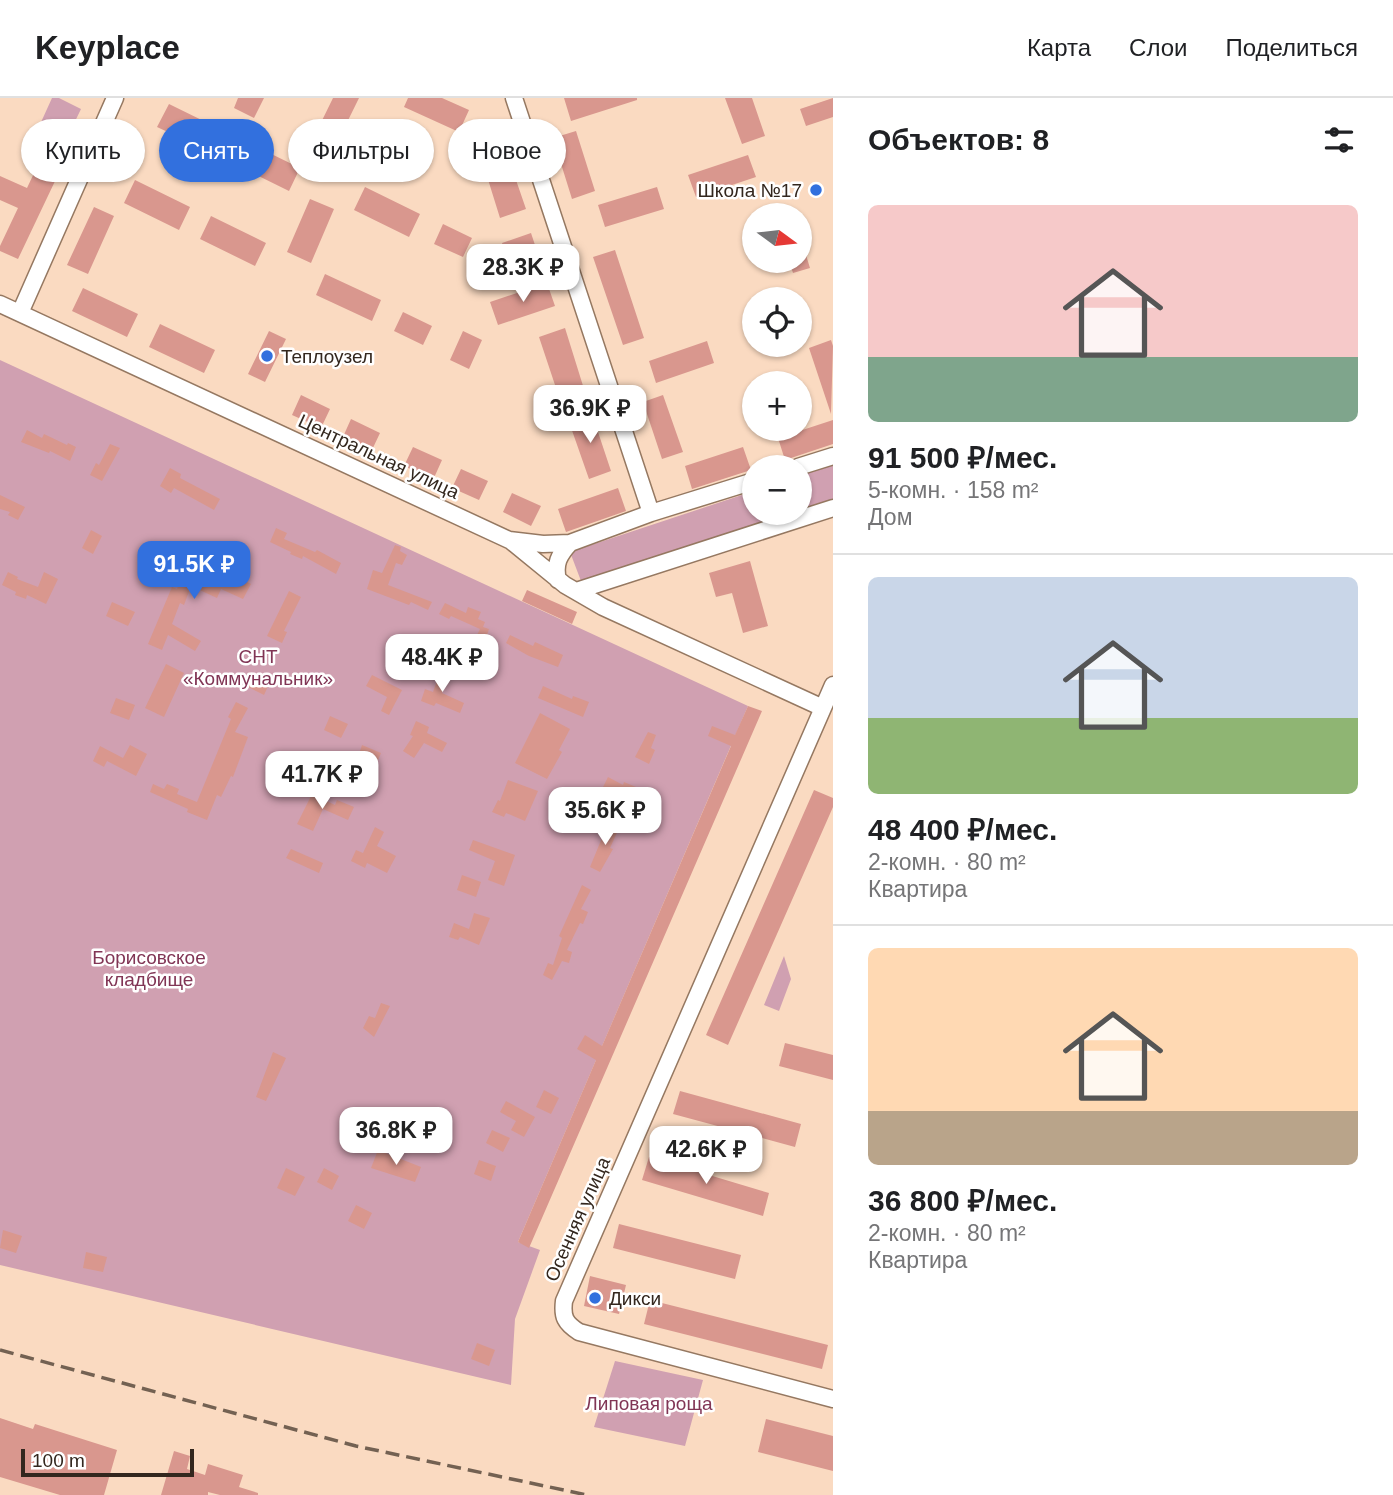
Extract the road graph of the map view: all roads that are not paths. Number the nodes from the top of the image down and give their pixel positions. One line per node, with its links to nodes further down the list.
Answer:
1 (115, 98): 4 (street)
2 (514, 98): 9 (street)
3 (0, 304): 4 (street, Центральная улица)
4 (20, 313): 10 (street, Центральная улица)
5 (833, 456): 6 (street)
6 (812, 463)
7 (742, 485): 9 (street, Центральная улица)
8 (833, 508): 13 (street)
9 (651, 513): 11 (street, Центральная улица)
10 (509, 540): 11 (street, Центральная улица); 12 (street)
11 (570, 543): 12 (street)
12 (558, 580): 13 (street)
13 (576, 591): 15 (street)
14 (833, 685): 15 (street, Осенняя улица)
15 (823, 708): 16 (street, Осенняя улица)
16 (833, 1399)

